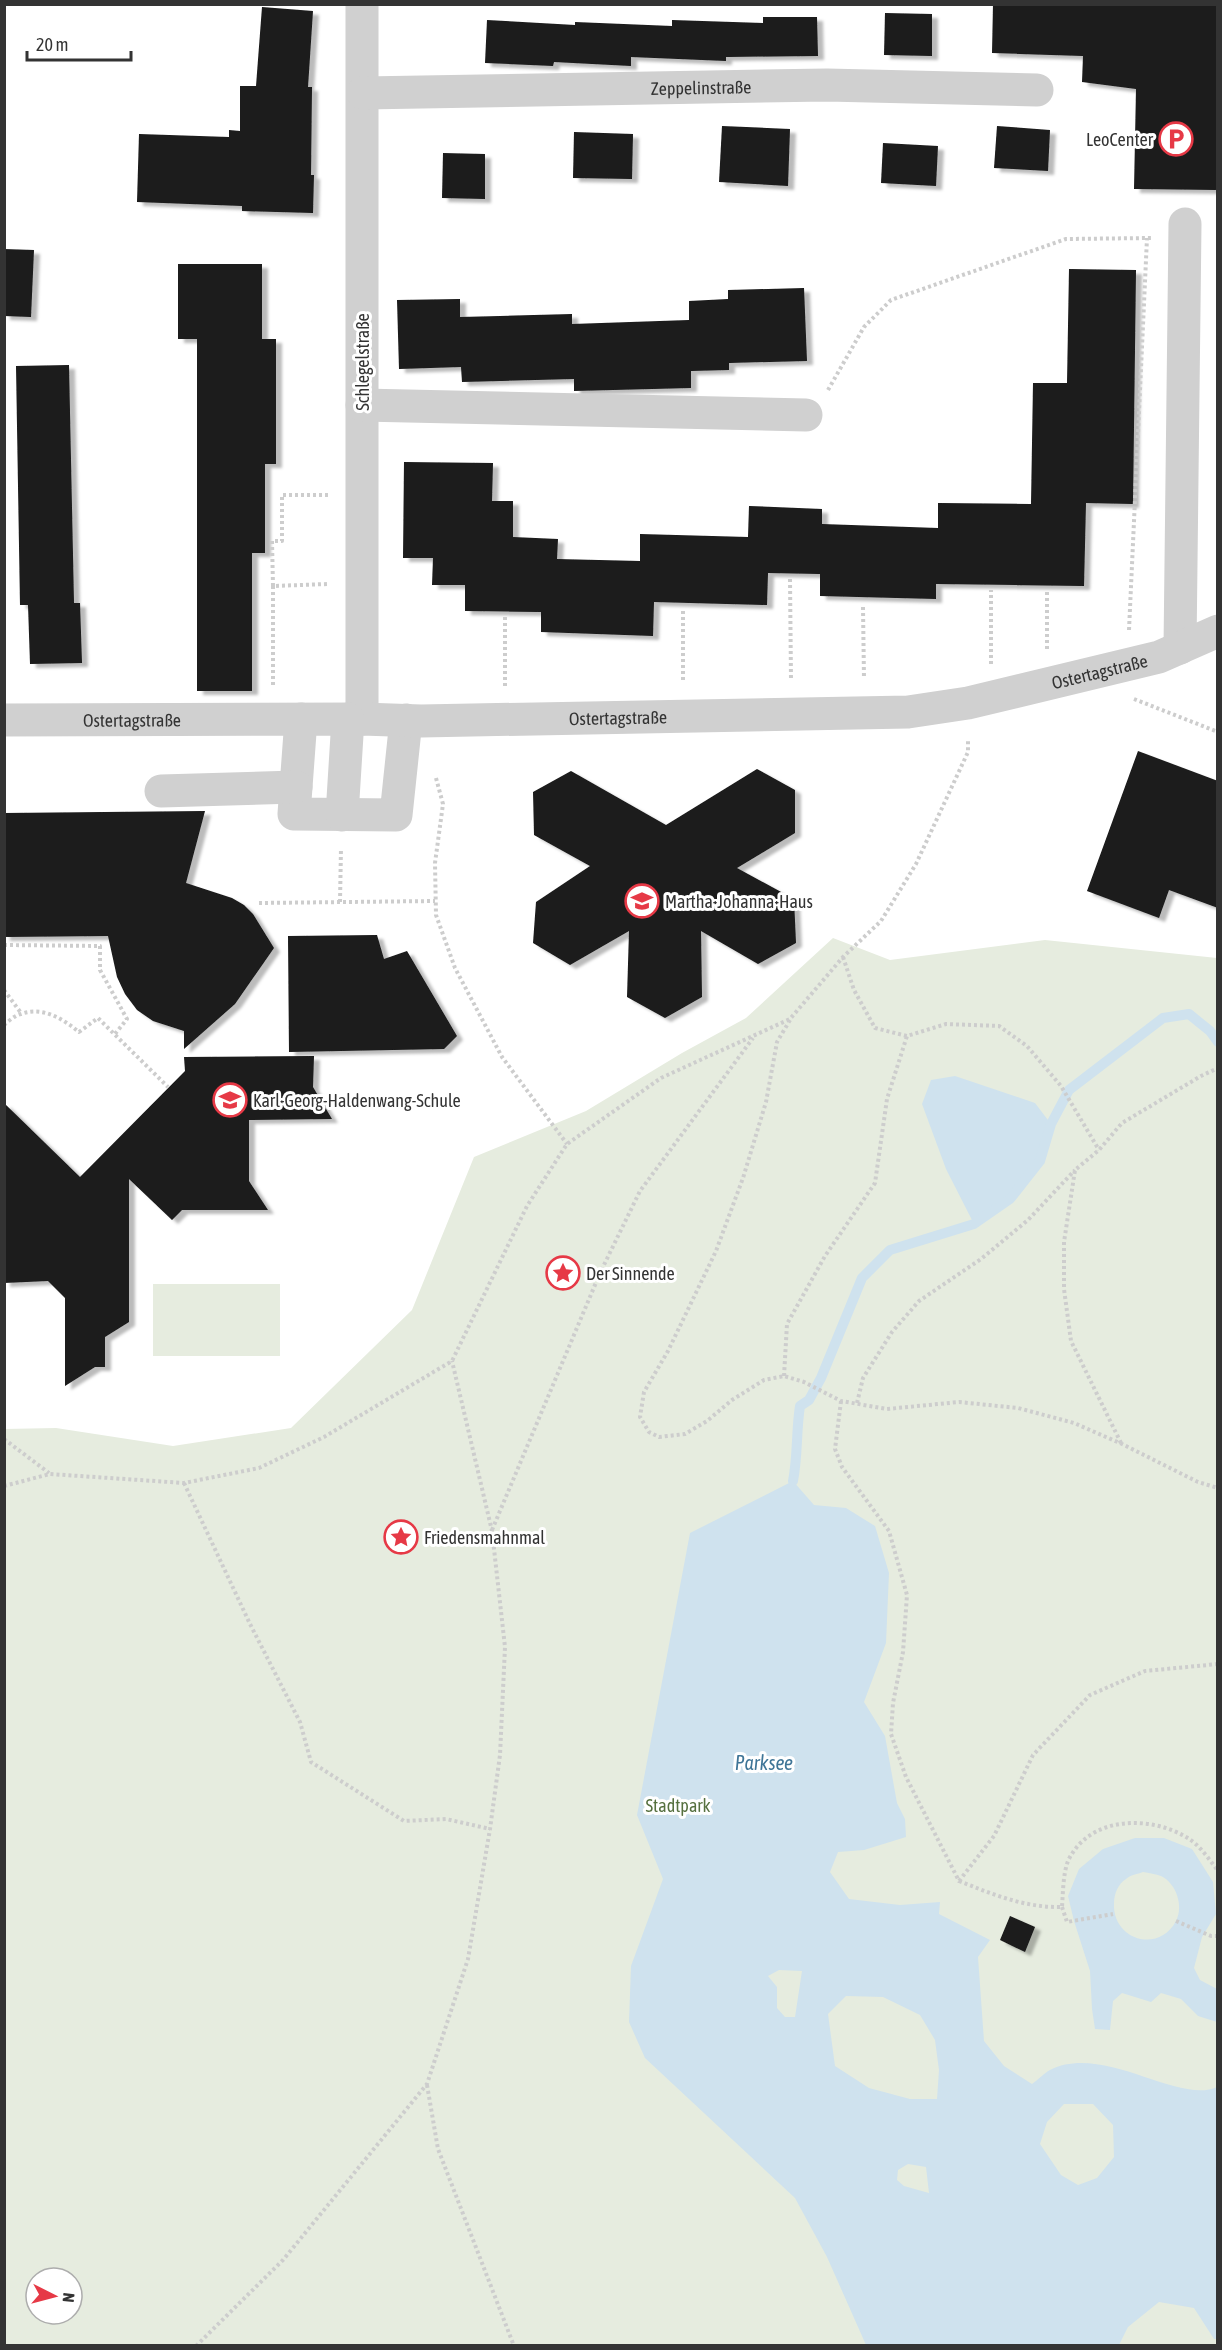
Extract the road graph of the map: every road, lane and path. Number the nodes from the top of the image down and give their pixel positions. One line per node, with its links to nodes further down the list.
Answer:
1 (362, 4): 3 (street, Schlegelstraße)
2 (1036, 90): 3 (street, Zeppelinstraße)
3 (363, 93): 6 (street, Schlegelstraße)
4 (1185, 224): 5 (path); 18 (street)
5 (1147, 238): 7 (path); 19 (path)
6 (362, 405): 7 (street); 8 (street, Schlegelstraße)
7 (806, 415)
8 (362, 494): 10 (street, Schlegelstraße); 11 (path)
9 (790, 579): 24 (path)
10 (362, 583): 11 (path); 27 (street, Schlegelstraße)
11 (273, 586): 26 (path)
12 (991, 590): 22 (path)
13 (1047, 592): 20 (path)
14 (863, 607): 23 (path)
15 (683, 611): 25 (path)
16 (505, 617): 28 (path)
17 (1218, 631): 18 (street, Ostertagstraße)
18 (1180, 648): 19 (street, Ostertagstraße)
19 (1128, 664): 20 (street, Ostertagstraße)
20 (1046, 683): 22 (street, Ostertagstraße)
21 (1131, 698): 31 (path)
22 (979, 700): 23 (street, Ostertagstraße); 40 (path)
23 (864, 712): 24 (street, Ostertagstraße)
24 (791, 714): 25 (street, Ostertagstraße)
25 (683, 716): 28 (street, Ostertagstraße)
26 (287, 719): 27 (street, Ostertagstraße); 29 (street, Ostertagstraße); 33 (street)
27 (355, 719): 30 (street, Ostertagstraße); 35 (street, Schlegelstraße)
28 (506, 719): 30 (street, Ostertagstraße)
29 (4, 720)
30 (406, 720): 35 (street)
31 (1218, 732)
32 (435, 773): 36 (path)
33 (296, 787): 34 (street); 35 (street)
34 (161, 790)
35 (342, 814): 37 (path)
36 (435, 901): 37 (path); 50 (path)
37 (340, 902): 38 (path)
38 (259, 903)
39 (4, 945): 45 (path)
40 (843, 957): 43 (path); 46 (path)
41 (4, 990): 42 (path)
42 (21, 1013): 44 (path); 45 (path)
43 (790, 1019): 47 (path); 54 (path)
44 (4, 1024)
45 (115, 1035): 49 (path)
46 (907, 1036): 51 (path); 54 (path)
47 (753, 1038): 50 (path); 63 (path)
48 (1218, 1068): 51 (path)
49 (168, 1087)
50 (567, 1144): 53 (path)
51 (1100, 1150): 52 (path)
52 (1075, 1170): 56 (path); 58 (path)
53 (452, 1361): 60 (path); 63 (path)
54 (784, 1376): 55 (path)
55 (841, 1401): 56 (path); 67 (path)
56 (857, 1403): 58 (path)
57 (4, 1439): 59 (path)
58 (1122, 1443): 62 (path)
59 (50, 1474): 60 (path); 61 (path)
60 (184, 1483): 65 (path)
61 (4, 1486)
62 (1218, 1486)
63 (492, 1530): 65 (path)
64 (1218, 1664): 67 (path)
65 (490, 1829): 72 (path)
66 (1218, 1871): 68 (path)
67 (959, 1881): 68 (path)
68 (1062, 1907): 69 (path)
69 (1113, 1914)
70 (1176, 1921): 71 (path)
71 (1218, 1936)
72 (427, 2084): 73 (path); 74 (path)
73 (196, 2346)
74 (514, 2346)

